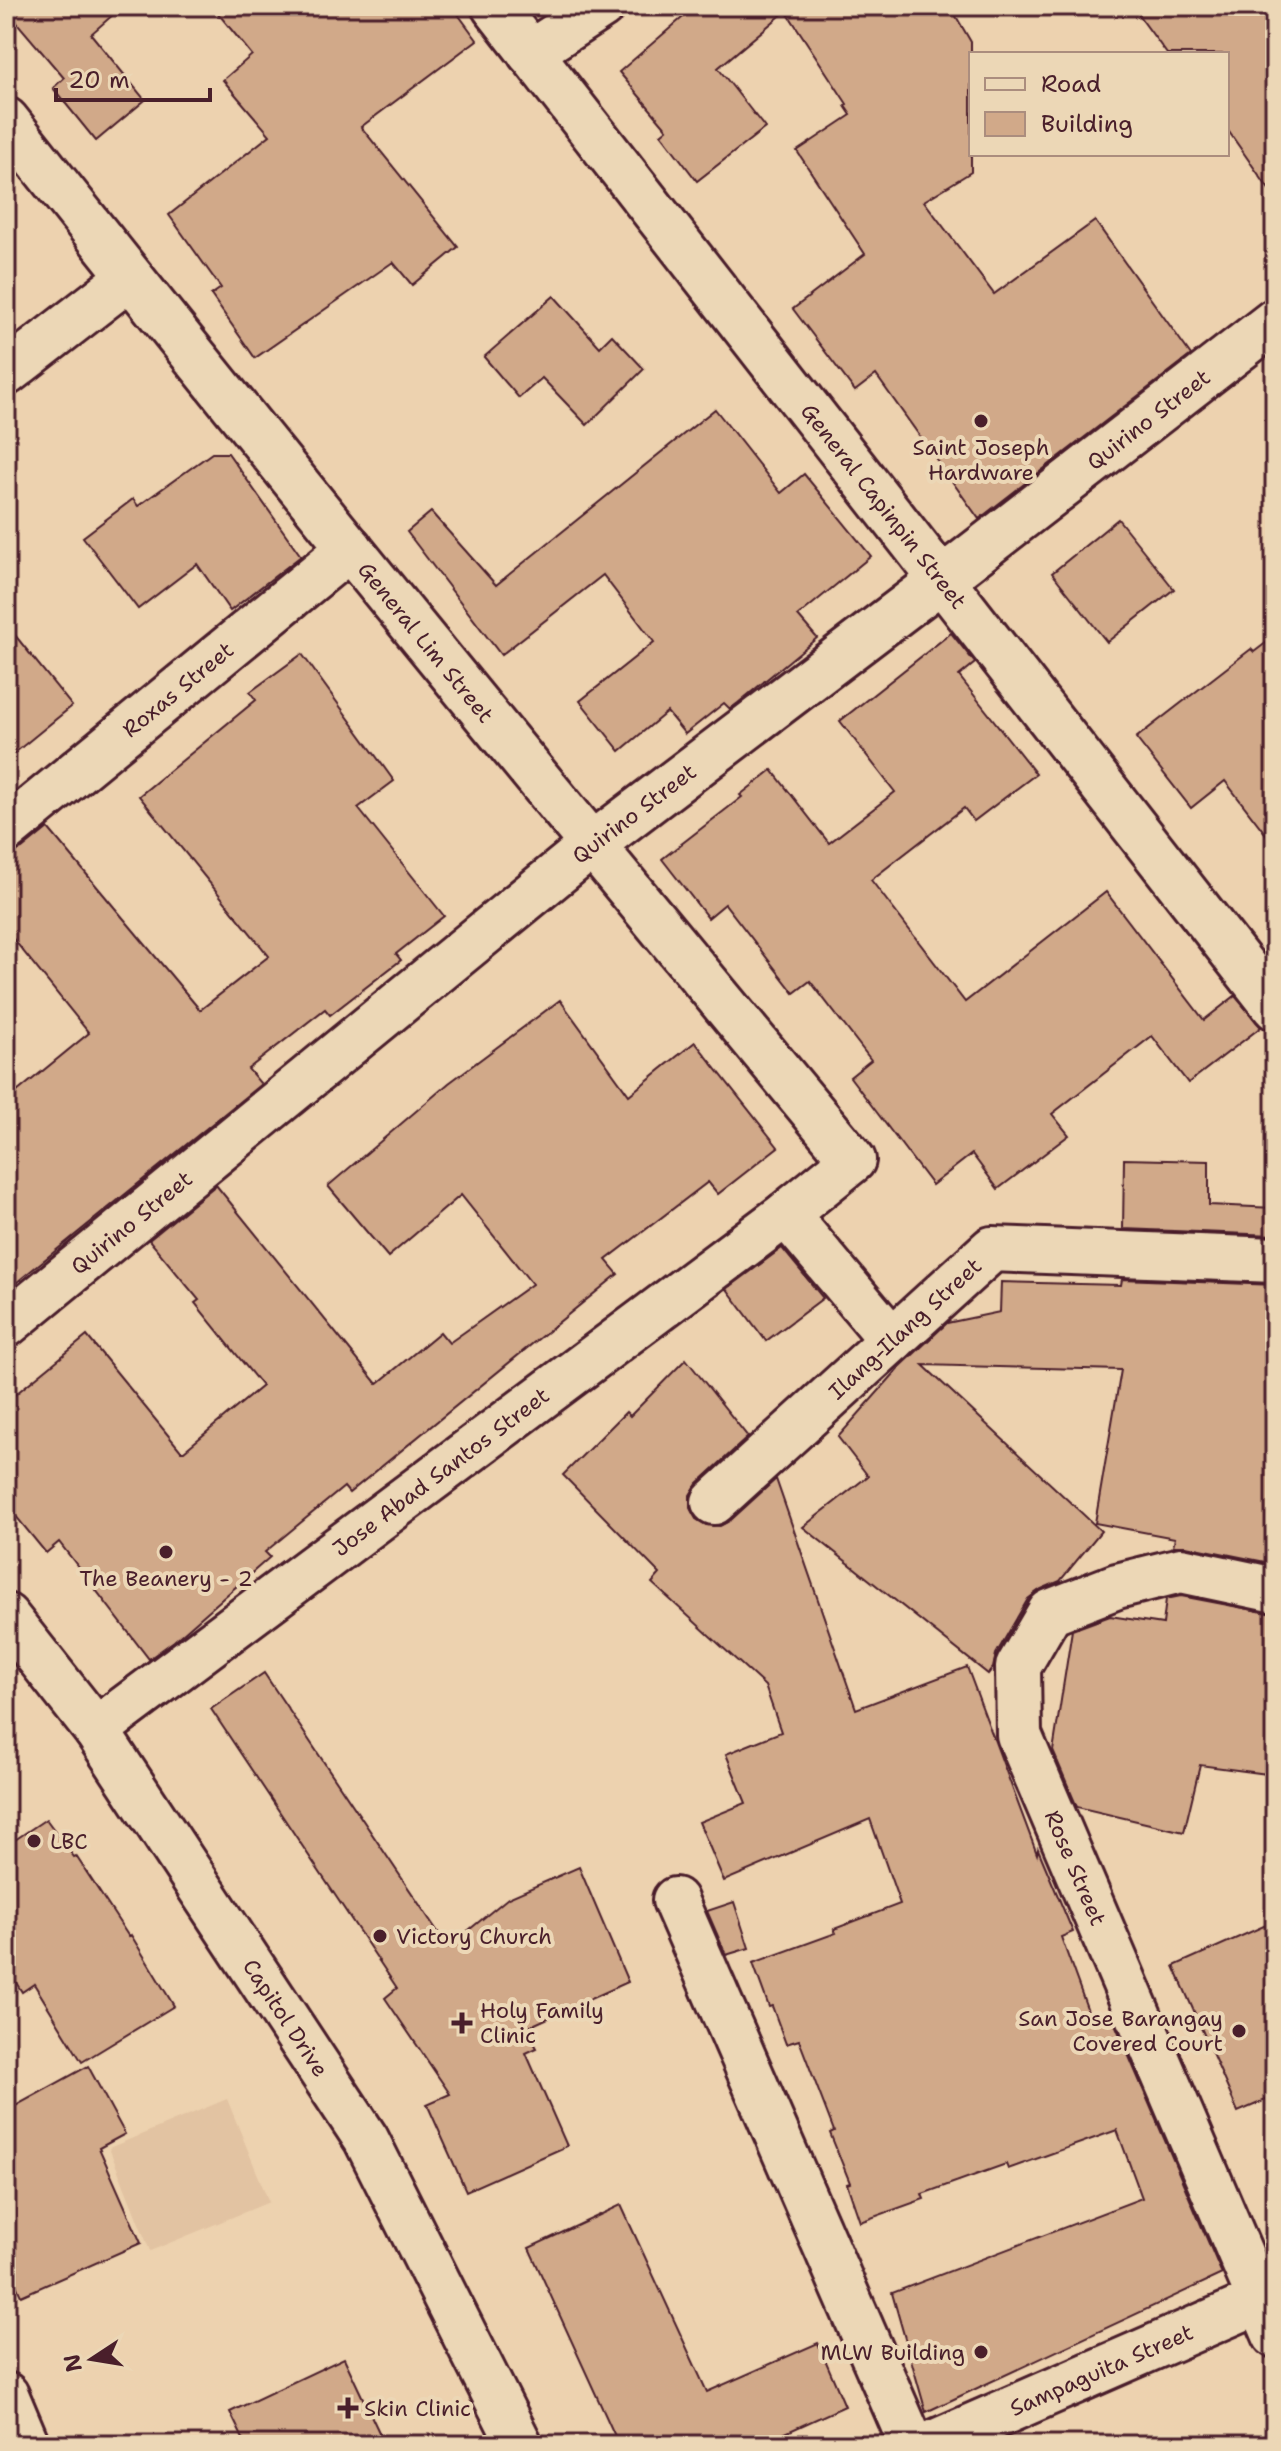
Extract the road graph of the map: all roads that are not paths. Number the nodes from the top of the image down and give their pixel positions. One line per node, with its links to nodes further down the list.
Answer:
1 (494, 6): 3 (street, General Capinpin Street)
2 (602, 6): 3 (street)
3 (530, 53): 9 (street, General Capinpin Street)
4 (6, 120): 5 (street, General Lim Street)
5 (130, 277): 7 (street); 8 (street, General Lim Street)
6 (1275, 321): 9 (street, Quirino Street)
7 (6, 373)
8 (350, 548): 10 (street, Roxas Street); 11 (street, General Lim Street)
9 (941, 580): 11 (street, Quirino Street); 12 (street, General Capinpin Street)
10 (6, 830)
11 (592, 845): 13 (street, General Lim Street); 16 (street, Quirino Street)
12 (1275, 1007)
13 (853, 1160): 14 (street, Jose Abad Santos Street)
14 (786, 1214): 17 (street); 21 (street, Jose Abad Santos Street)
15 (1275, 1260): 17 (street, Ilang-Ilang Street)
16 (6, 1325)
17 (892, 1340): 18 (street, Ilang-Ilang Street)
18 (714, 1502)
19 (1275, 1590): 23 (street, Rose Street)
20 (6, 1616): 21 (street, Capitol Drive)
21 (96, 1730): 26 (street, Capitol Drive)
22 (675, 1900): 27 (street)
23 (1270, 2310): 28 (street, Sampaguita Street)
24 (6, 2395): 25 (street)
25 (27, 2445)
26 (520, 2445)
27 (912, 2445)
28 (929, 2445)

